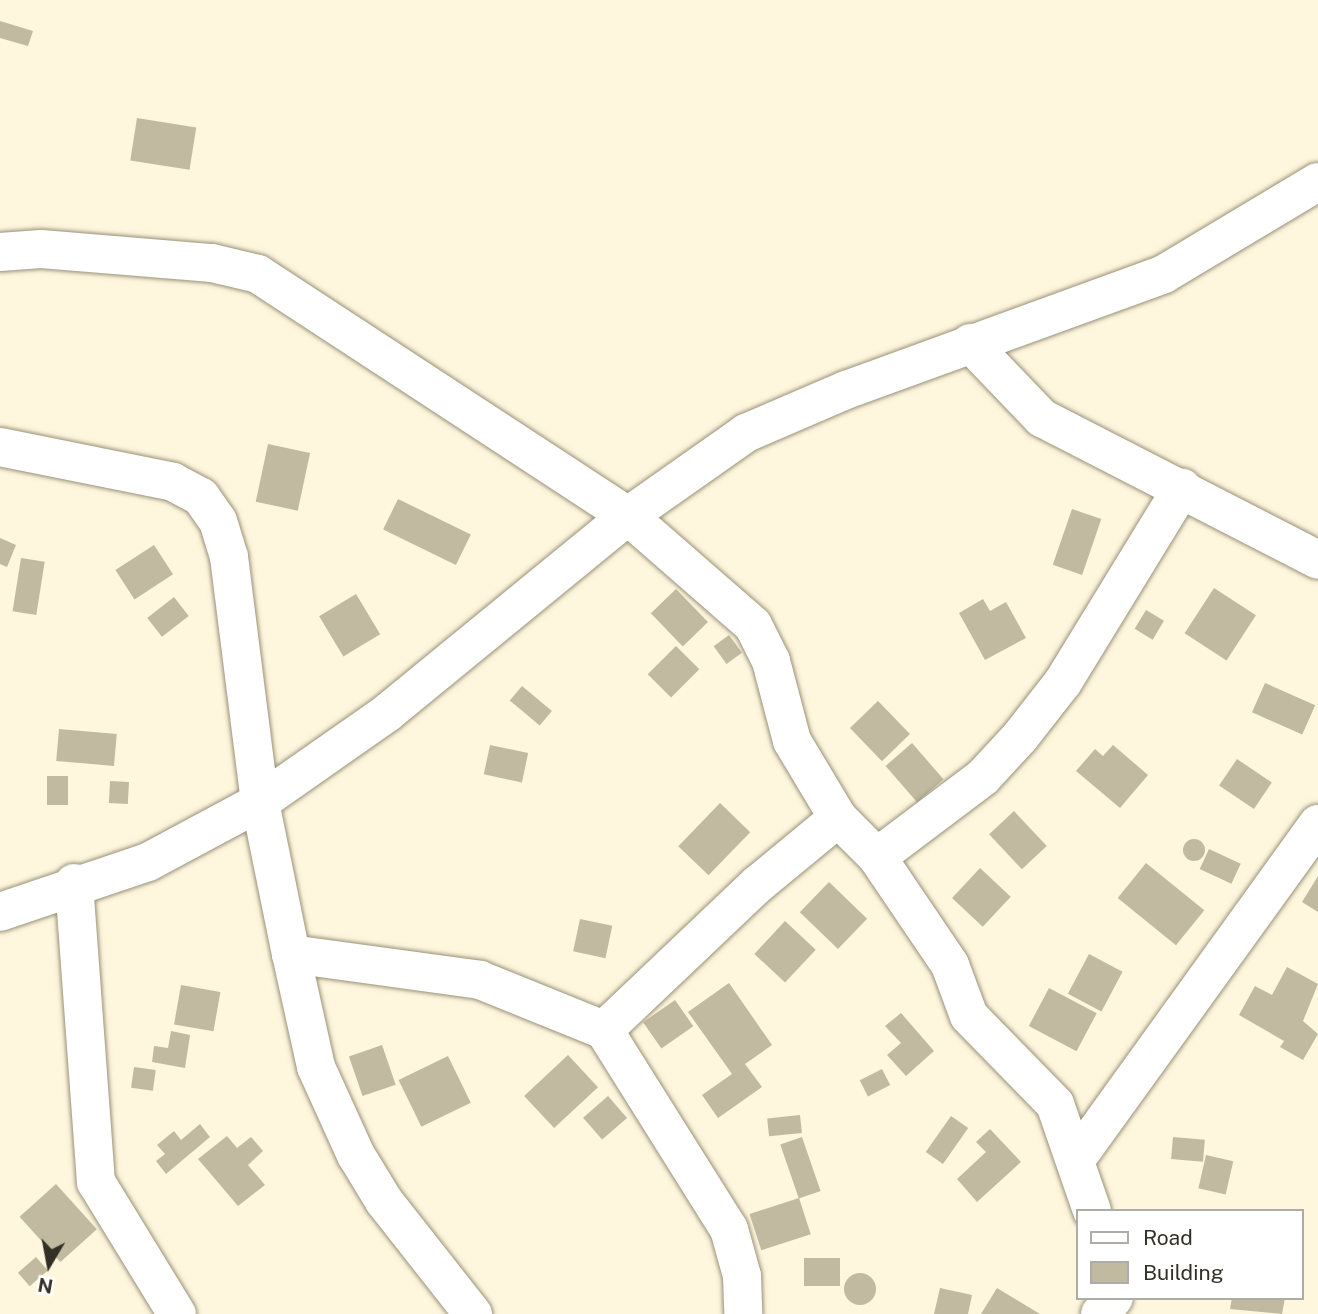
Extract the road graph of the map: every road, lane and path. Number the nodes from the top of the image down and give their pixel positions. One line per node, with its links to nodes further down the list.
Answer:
1 (1318, 182): 3 (street)
2 (0, 252): 6 (street)
3 (970, 343): 5 (street); 6 (street)
4 (0, 447): 8 (street)
5 (1182, 488): 7 (street); 11 (street)
6 (628, 516): 8 (street); 9 (street)
7 (1318, 560)
8 (260, 802): 12 (street); 14 (street)
9 (838, 818): 11 (street); 15 (street)
10 (1318, 824): 16 (street)
11 (877, 857): 16 (street)
12 (74, 883): 13 (street); 20 (street)
13 (0, 912)
14 (290, 954): 15 (street); 21 (street)
15 (604, 1030): 22 (street)
16 (1077, 1158): 17 (street)
17 (1092, 1209)
18 (1114, 1300): 23 (street)
19 (1118, 1300): 24 (street)
20 (177, 1314)
21 (473, 1314)
22 (743, 1314)
23 (1100, 1314)
24 (1130, 1314)

